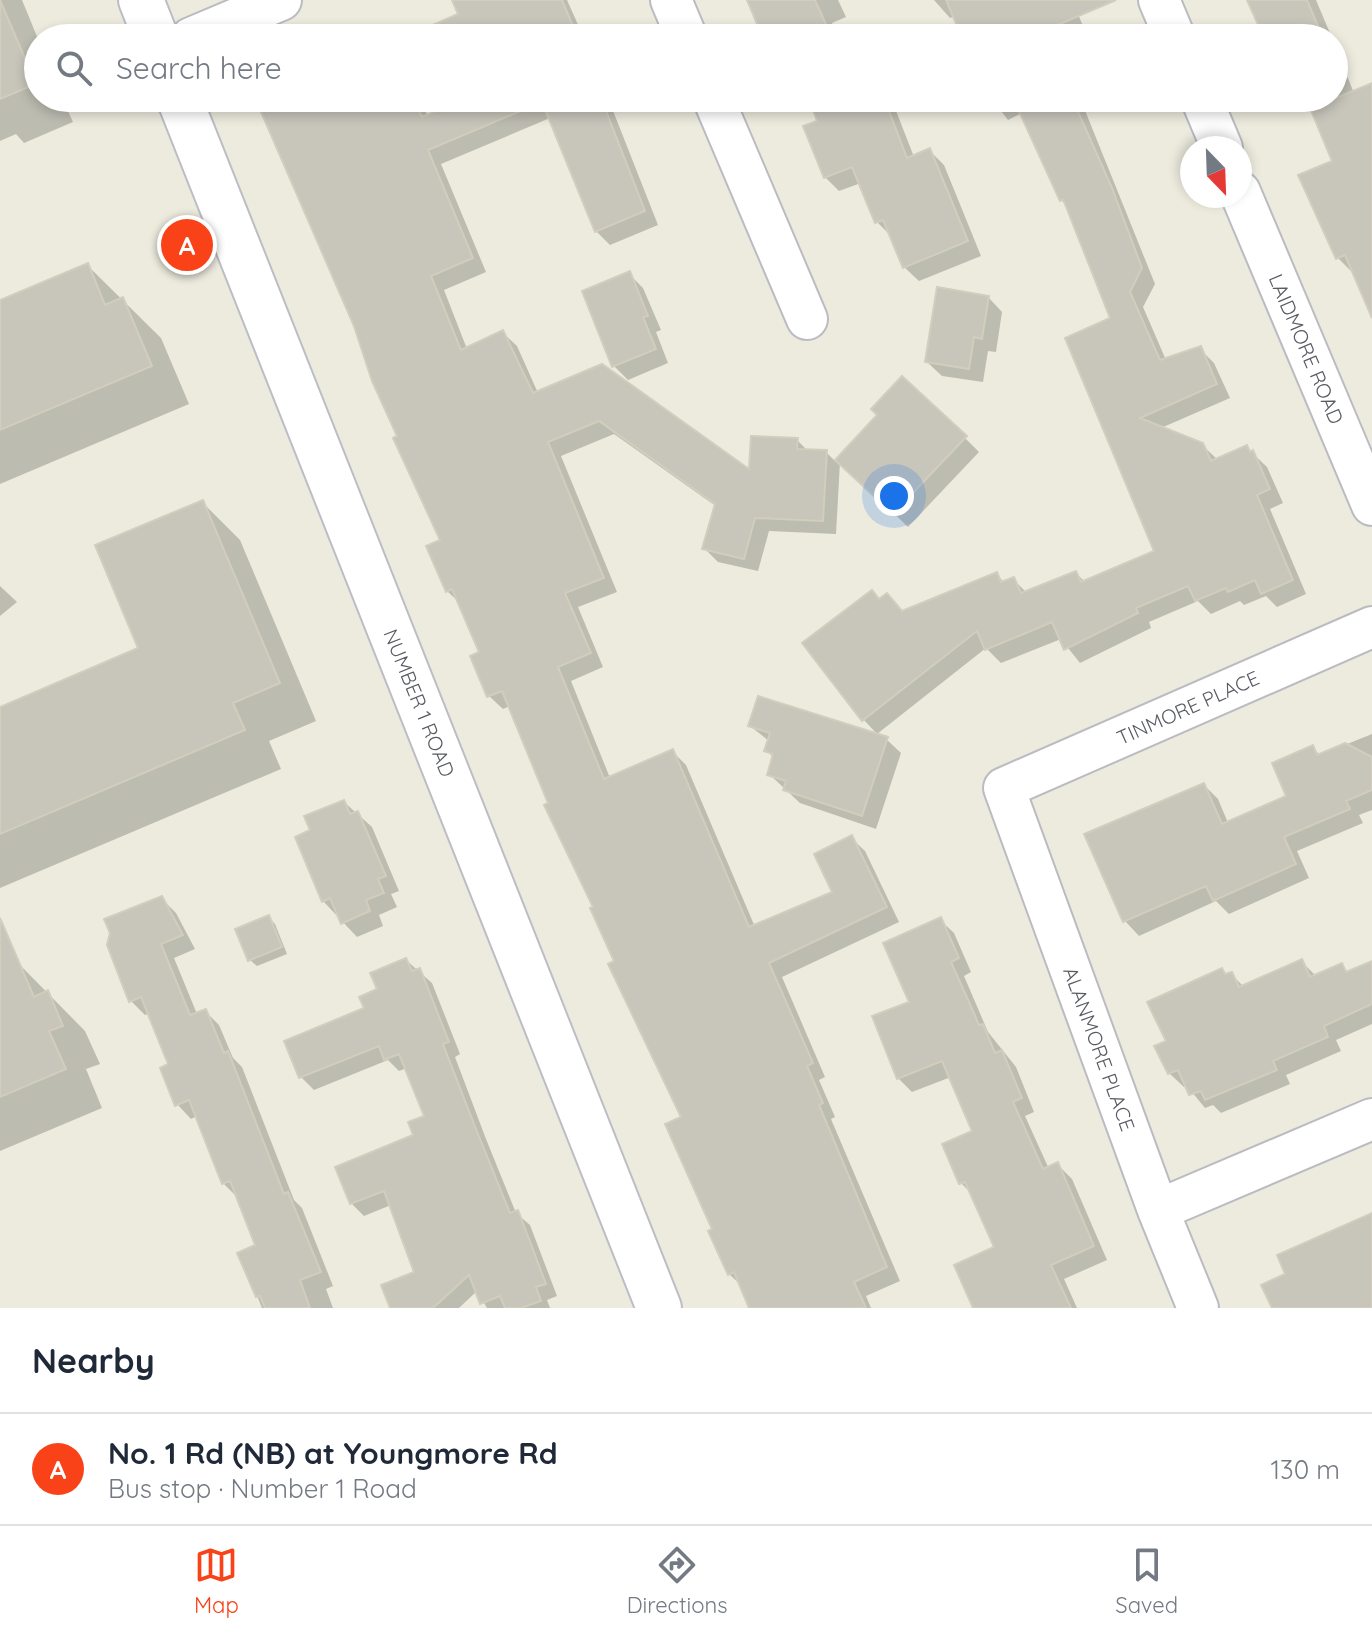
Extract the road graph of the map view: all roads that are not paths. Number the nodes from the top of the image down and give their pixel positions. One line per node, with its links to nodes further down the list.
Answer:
1 (141, 0): 5 (main road)
2 (281, 0): 6 (street)
3 (671, 0): 7 (street)
4 (1159, 0): 8 (street)
5 (150, 24)
6 (224, 24)
7 (681, 24)
8 (1169, 24)
9 (185, 112): 20 (main road, NUMBER 1 ROAD)
10 (719, 112): 14 (street)
11 (1207, 112): 12 (street)
12 (1217, 136)
13 (1247, 208): 15 (street, LAIDMORE ROAD)
14 (807, 319)
15 (1372, 505)
16 (1372, 627): 17 (street, TINMORE PLACE)
17 (1004, 788): 19 (street, ALANMORE PLACE)
18 (1372, 1119): 19 (street)
19 (1158, 1210): 21 (street, ALANMORE PLACE)
20 (659, 1308)
21 (1198, 1308)

